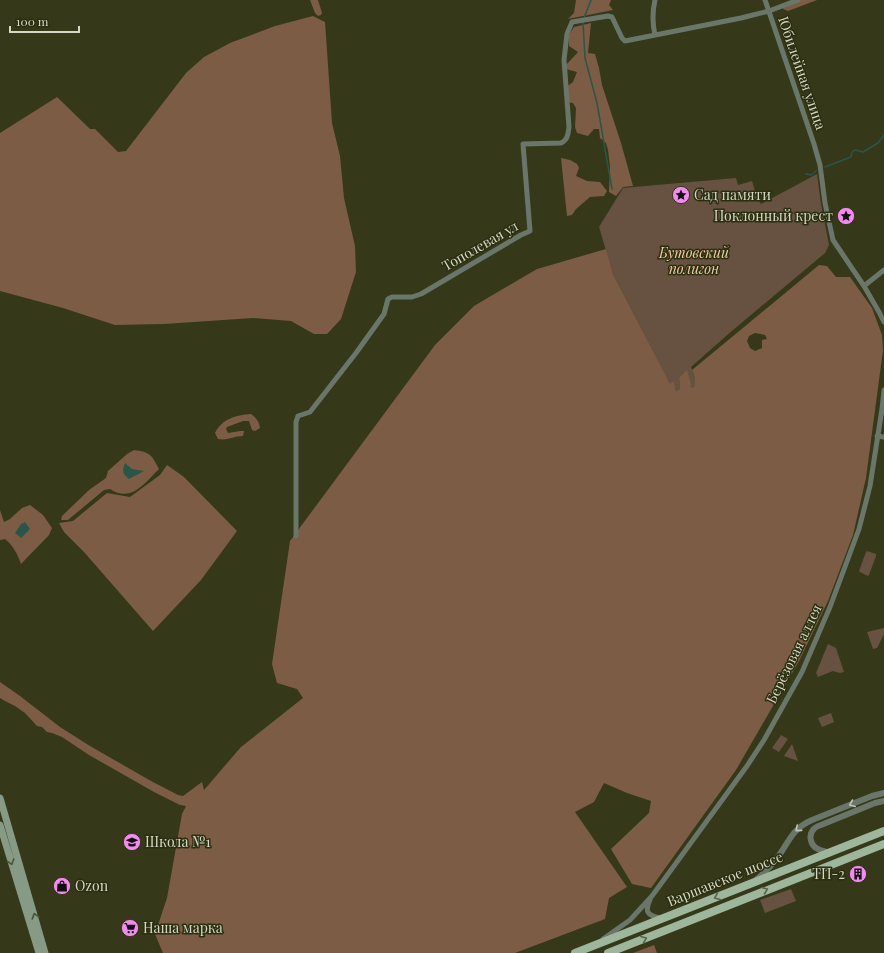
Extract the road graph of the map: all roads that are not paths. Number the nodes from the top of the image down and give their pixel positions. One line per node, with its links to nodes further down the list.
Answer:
1 (655, 0): 5 (street)
2 (765, 0): 4 (street, Юбилейная улица)
3 (798, 0): 4 (street, Тополевая ул)
4 (769, 11): 5 (street, Тополевая ул); 7 (street, Юбилейная улица)
5 (655, 35): 13 (street, Тополевая ул)
6 (884, 270): 7 (street)
7 (864, 286): 8 (street)
8 (882, 312): 9 (street)
9 (884, 322)
10 (884, 390): 11 (street, Берёзовая аллея)
11 (878, 436): 12 (street); 22 (street, Берёзовая аллея)
12 (884, 437)
13 (296, 536)
14 (884, 793): 21 (street, one-way to 21)
15 (0, 798): 26 (main road, one-way to 15)
16 (884, 801): 20 (street)
17 (0, 825): 25 (main road, one-way to 25)
18 (884, 831): 20 (main road, Варшавское шоссе)
19 (884, 844): 28 (main road, Варшавское шоссе, one-way to 19)
20 (827, 852): 21 (main road, Варшавское шоссе)
21 (753, 882): 23 (main road, Варшавское шоссе, one-way to 23)
22 (652, 896): 23 (street, Берёзовая аллея); 24 (street, Берёзовая аллея)
23 (663, 918): 24 (main road, Варшавское шоссе)
24 (595, 945): 27 (main road, Варшавское шоссе)
25 (39, 953)
26 (45, 953)
27 (575, 953)
28 (608, 953)

